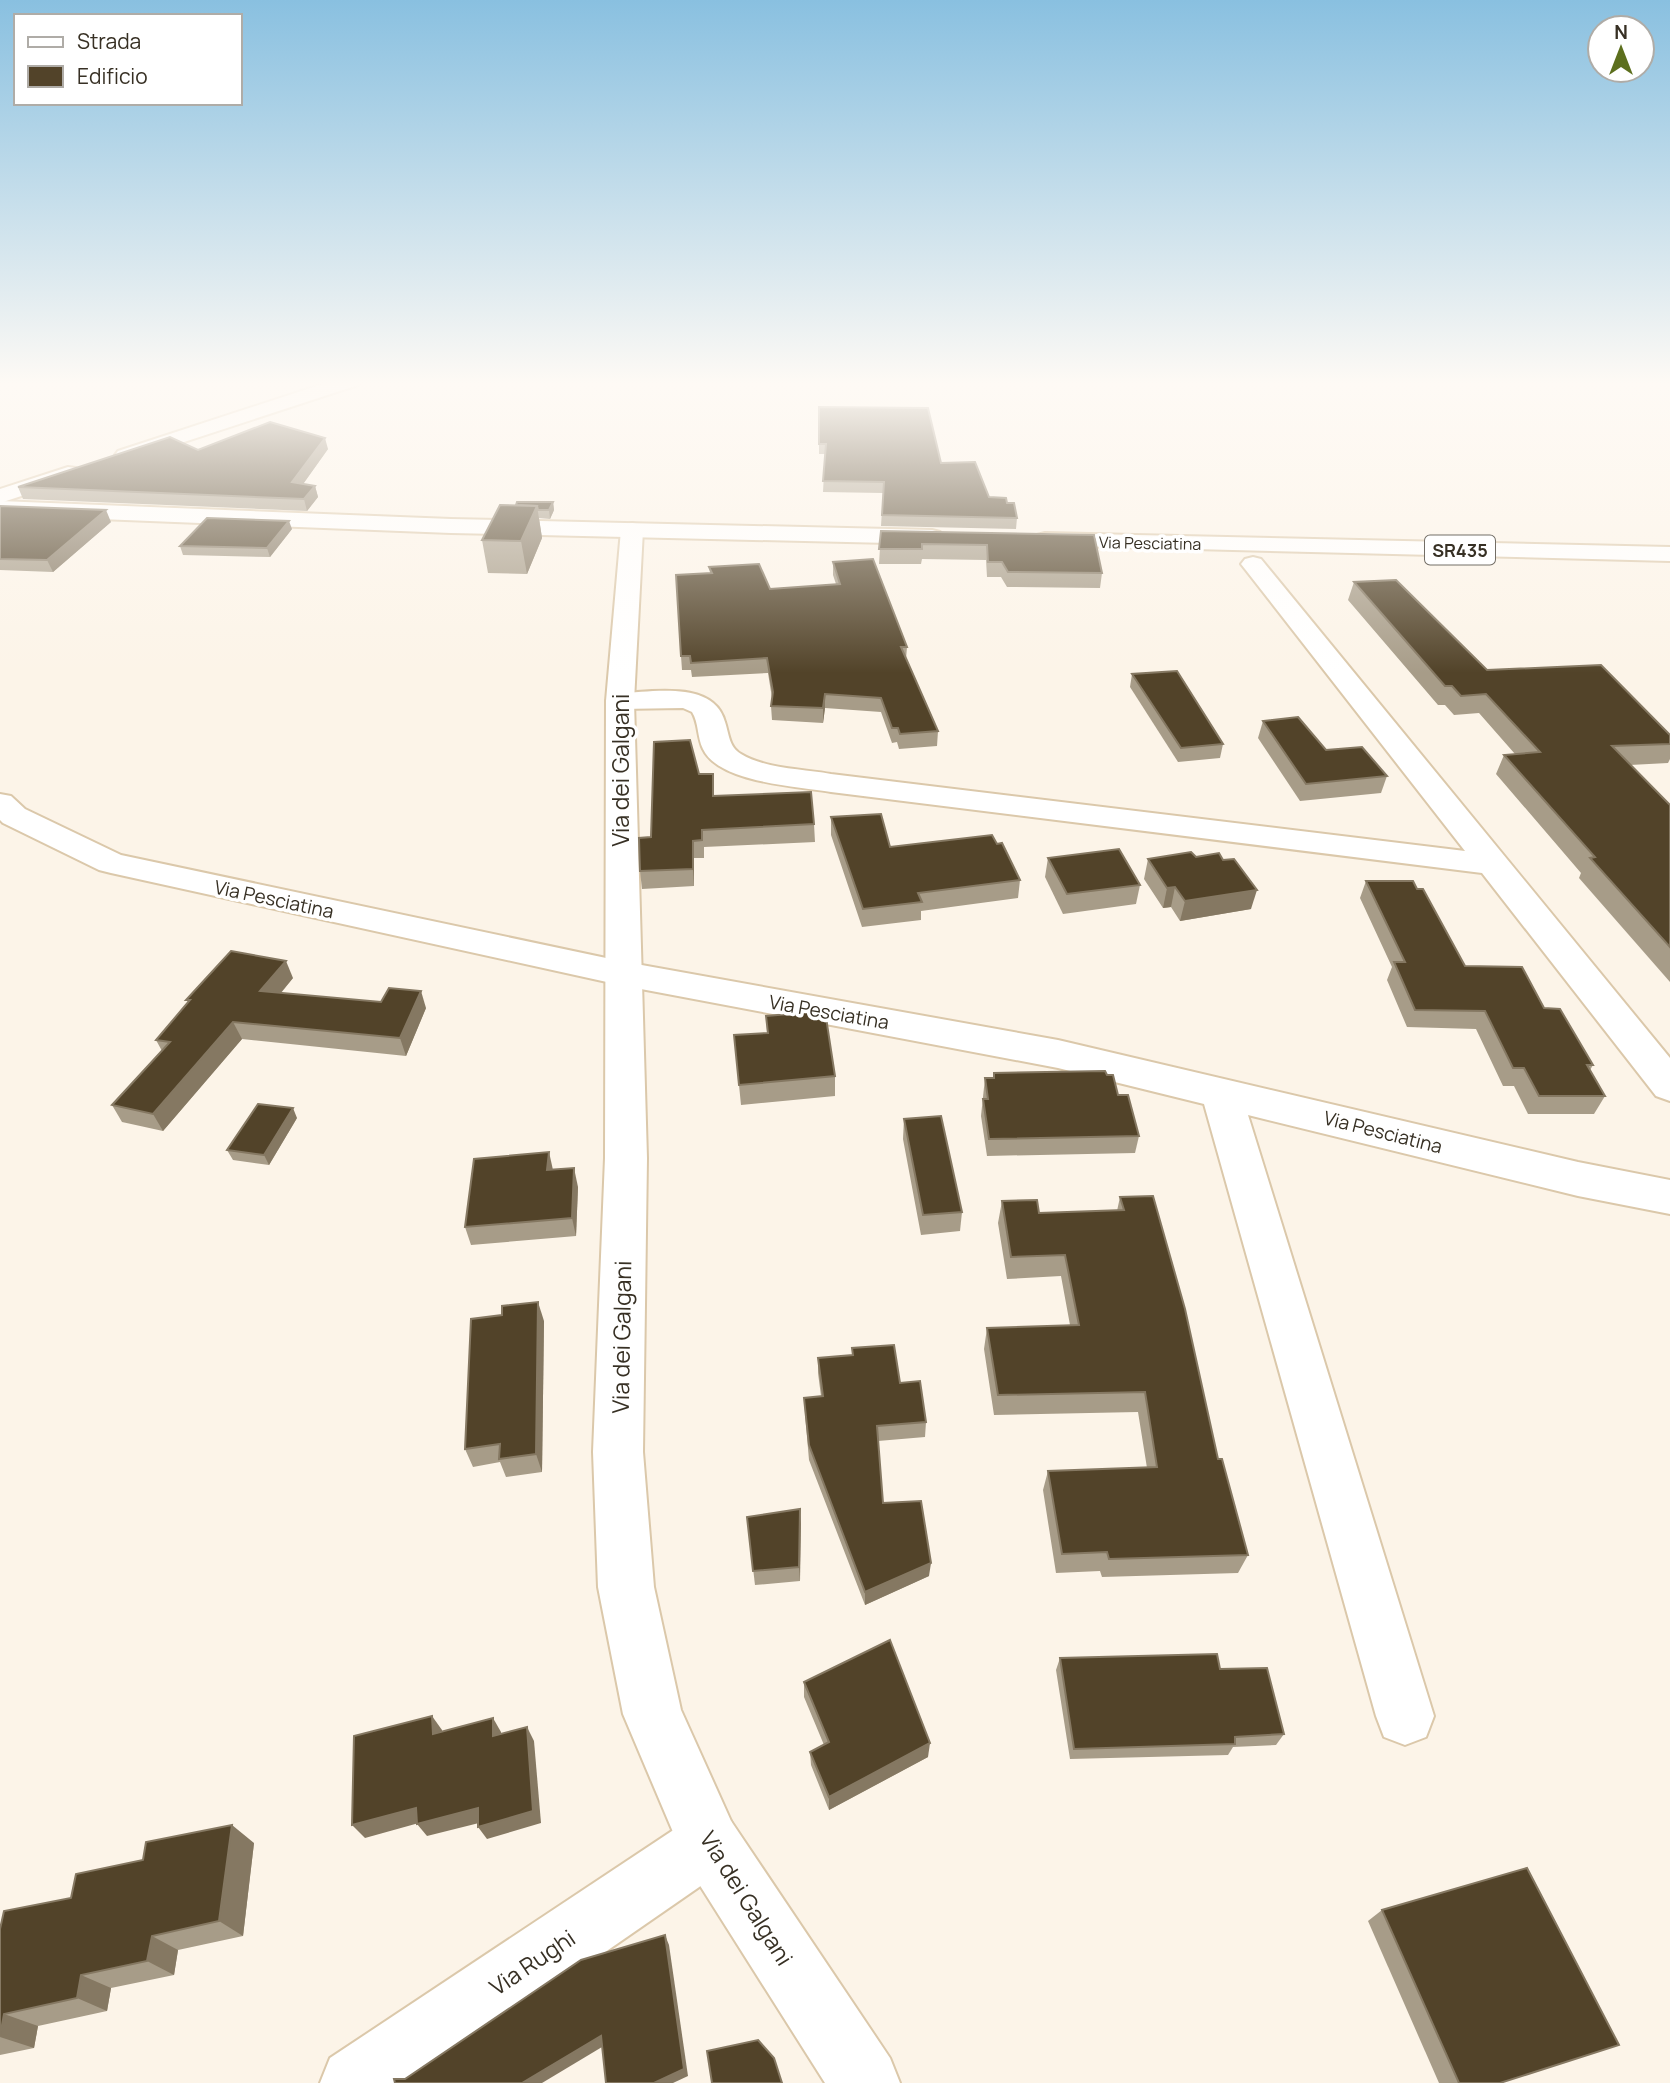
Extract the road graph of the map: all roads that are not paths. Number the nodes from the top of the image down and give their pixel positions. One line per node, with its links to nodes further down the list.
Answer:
1 (54, 478): 2 (street)
2 (0, 496)
3 (0, 508): 4 (street)
4 (632, 530): 5 (street); 9 (street, Via dei Galgani)
5 (948, 537)
6 (1017, 539): 7 (street, Via Pesciatina / SR435)
7 (1670, 554)
8 (1253, 564): 11 (street)
9 (620, 701): 11 (street); 12 (street, Via dei Galgani)
10 (0, 803): 12 (street, Via Pesciatina)
11 (1495, 865): 13 (street)
12 (625, 974): 14 (street, Via Pesciatina); 17 (street, Via dei Galgani)
13 (1670, 1086)
14 (1221, 1092): 15 (street, Via Pesciatina); 16 (street)
15 (1670, 1197)
16 (1405, 1716)
17 (709, 1843): 18 (street, Via Rughi); 19 (street, Via dei Galgani)
18 (355, 2083)
19 (865, 2083)

